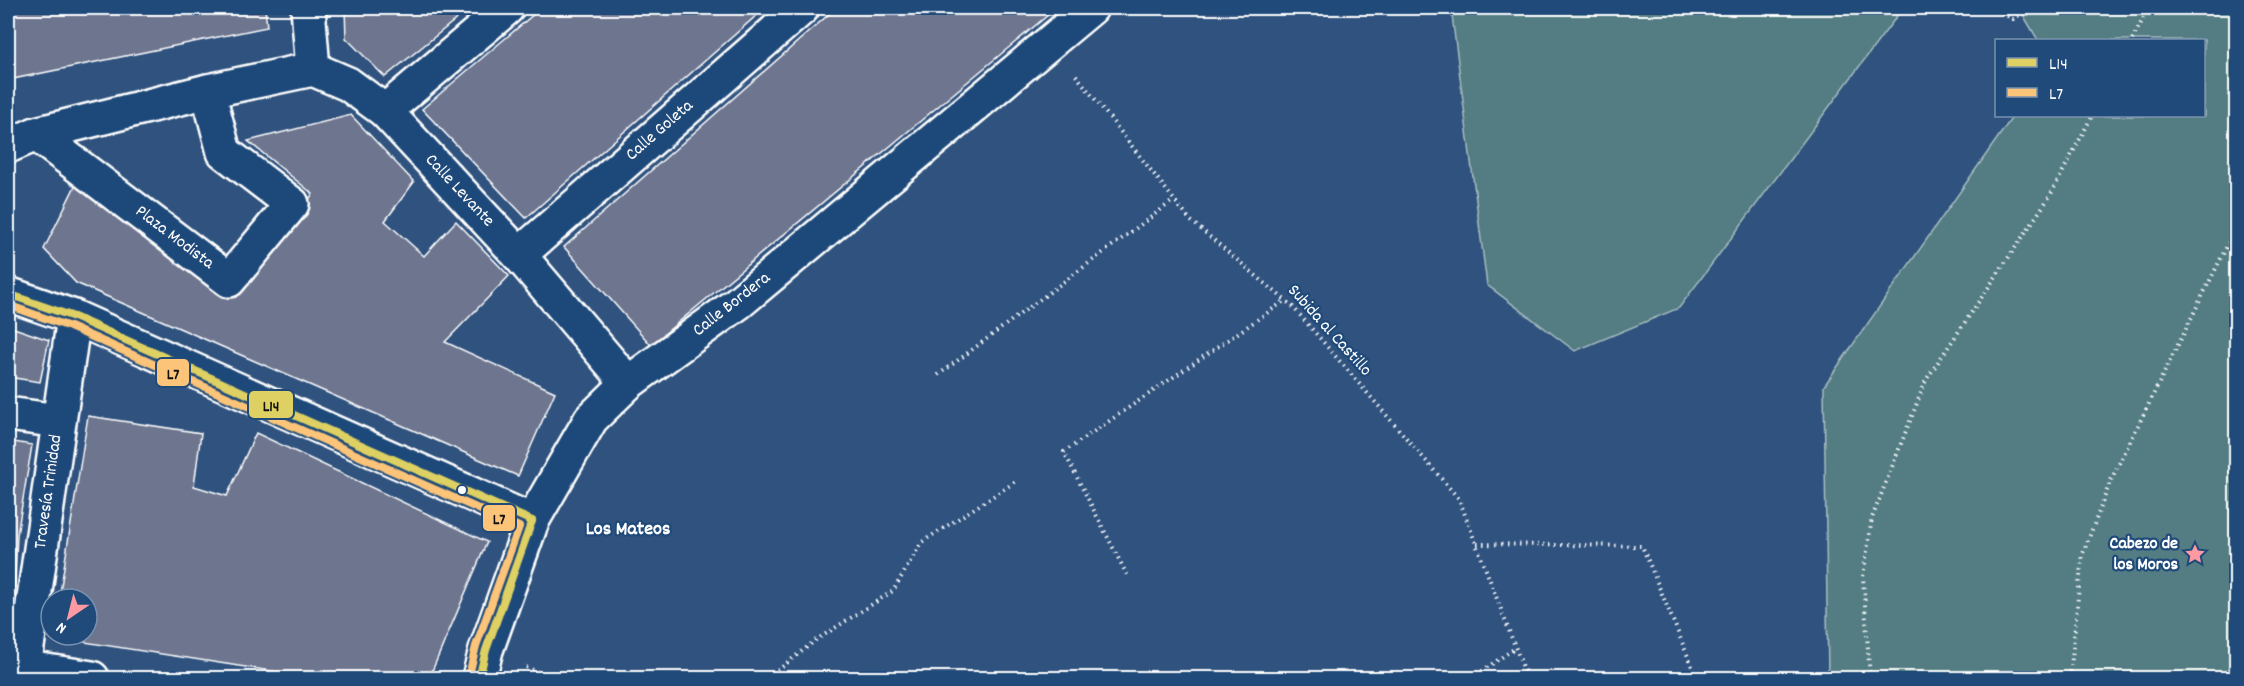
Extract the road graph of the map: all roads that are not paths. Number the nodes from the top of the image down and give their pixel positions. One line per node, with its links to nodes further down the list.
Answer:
1 (308, 8): 5 (street)
2 (507, 8): 7 (street)
3 (802, 8): 9 (street, Calle Goleta)
4 (1091, 8): 12 (street, Calle Bordera)
5 (313, 69): 6 (street, Plaza Modista); 7 (street, Calle Levante)
6 (208, 91): 8 (street, Plaza Modista); 8 (street, Plaza Modista)
7 (385, 111): 9 (street, Calle Levante)
8 (22, 140)
9 (519, 255): 12 (street, Calle Levante)
10 (8, 294): 11 (street)
11 (74, 316): 14 (street, Travesía Trinidad); 15 (street)
12 (628, 383): 15 (street, Calle Bordera)
13 (8, 414): 14 (street)
14 (59, 421): 16 (street, Travesía Trinidad)
15 (532, 521): 18 (street, Calle Bordera)
16 (16, 666): 17 (street)
17 (92, 678)
18 (479, 678)

